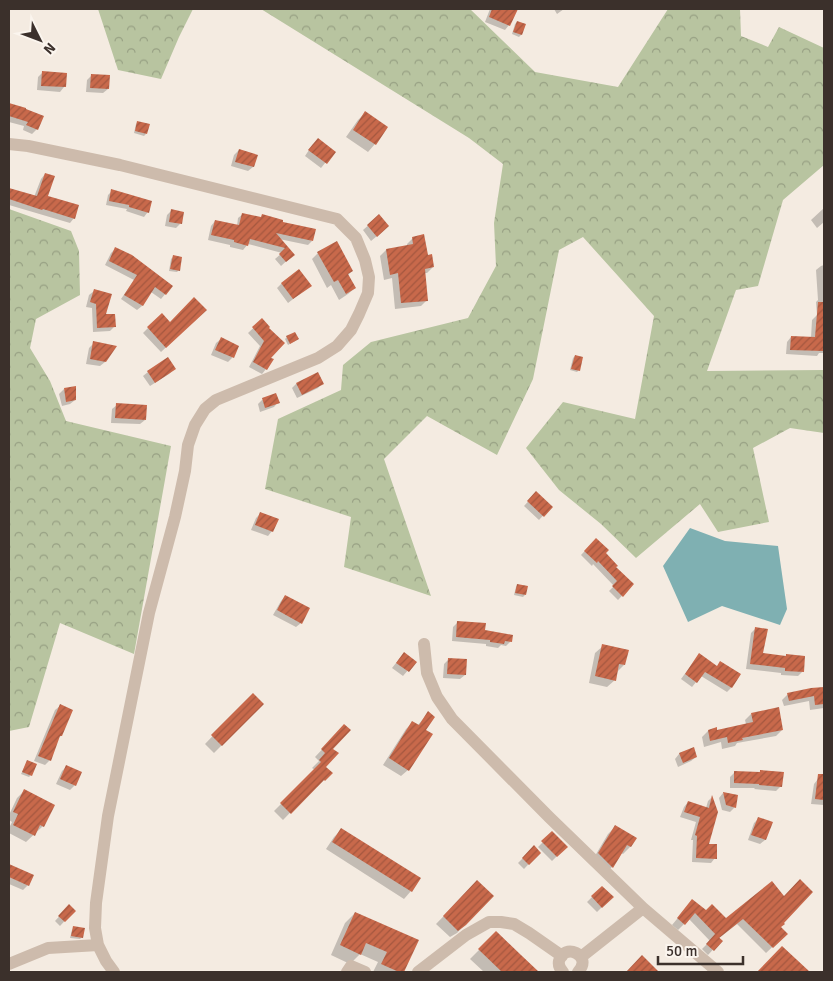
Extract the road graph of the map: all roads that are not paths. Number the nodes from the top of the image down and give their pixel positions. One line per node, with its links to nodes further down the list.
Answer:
1 (9, 144): 4 (street)
2 (424, 644): 3 (street)
3 (643, 908): 6 (street); 14 (street)
4 (98, 945): 7 (street); 8 (street)
5 (562, 956): 6 (street); 11 (street); 12 (street)
6 (581, 957): 13 (street)
7 (9, 964)
8 (114, 972)
9 (347, 972): 10 (street)
10 (365, 972)
11 (418, 972)
12 (563, 972)
13 (578, 972)
14 (718, 972)

